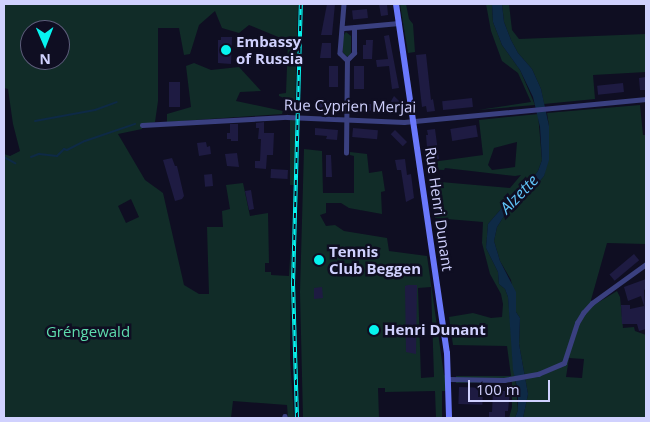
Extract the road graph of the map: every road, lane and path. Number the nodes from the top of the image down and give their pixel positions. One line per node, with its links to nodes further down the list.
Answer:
1 (344, 4): 4 (street)
2 (396, 4): 3 (main road, Rue Henri Dunant)
3 (399, 23): 5 (street); 9 (main road, Rue Henri Dunant)
4 (344, 28): 5 (street); 6 (street)
5 (354, 28): 6 (street)
6 (347, 60): 8 (street)
7 (646, 98): 9 (street, Rue Cyprien Merjai)
8 (345, 119): 9 (street, Rue Cyprien Merjai); 10 (street, Rue Cyprien Merjai); 11 (street)
9 (414, 121): 13 (main road, Rue Henri Dunant)
10 (142, 126)
11 (346, 153)
12 (646, 264): 13 (street)
13 (449, 379): 14 (main road, Rue Henri Dunant)
14 (449, 418)

